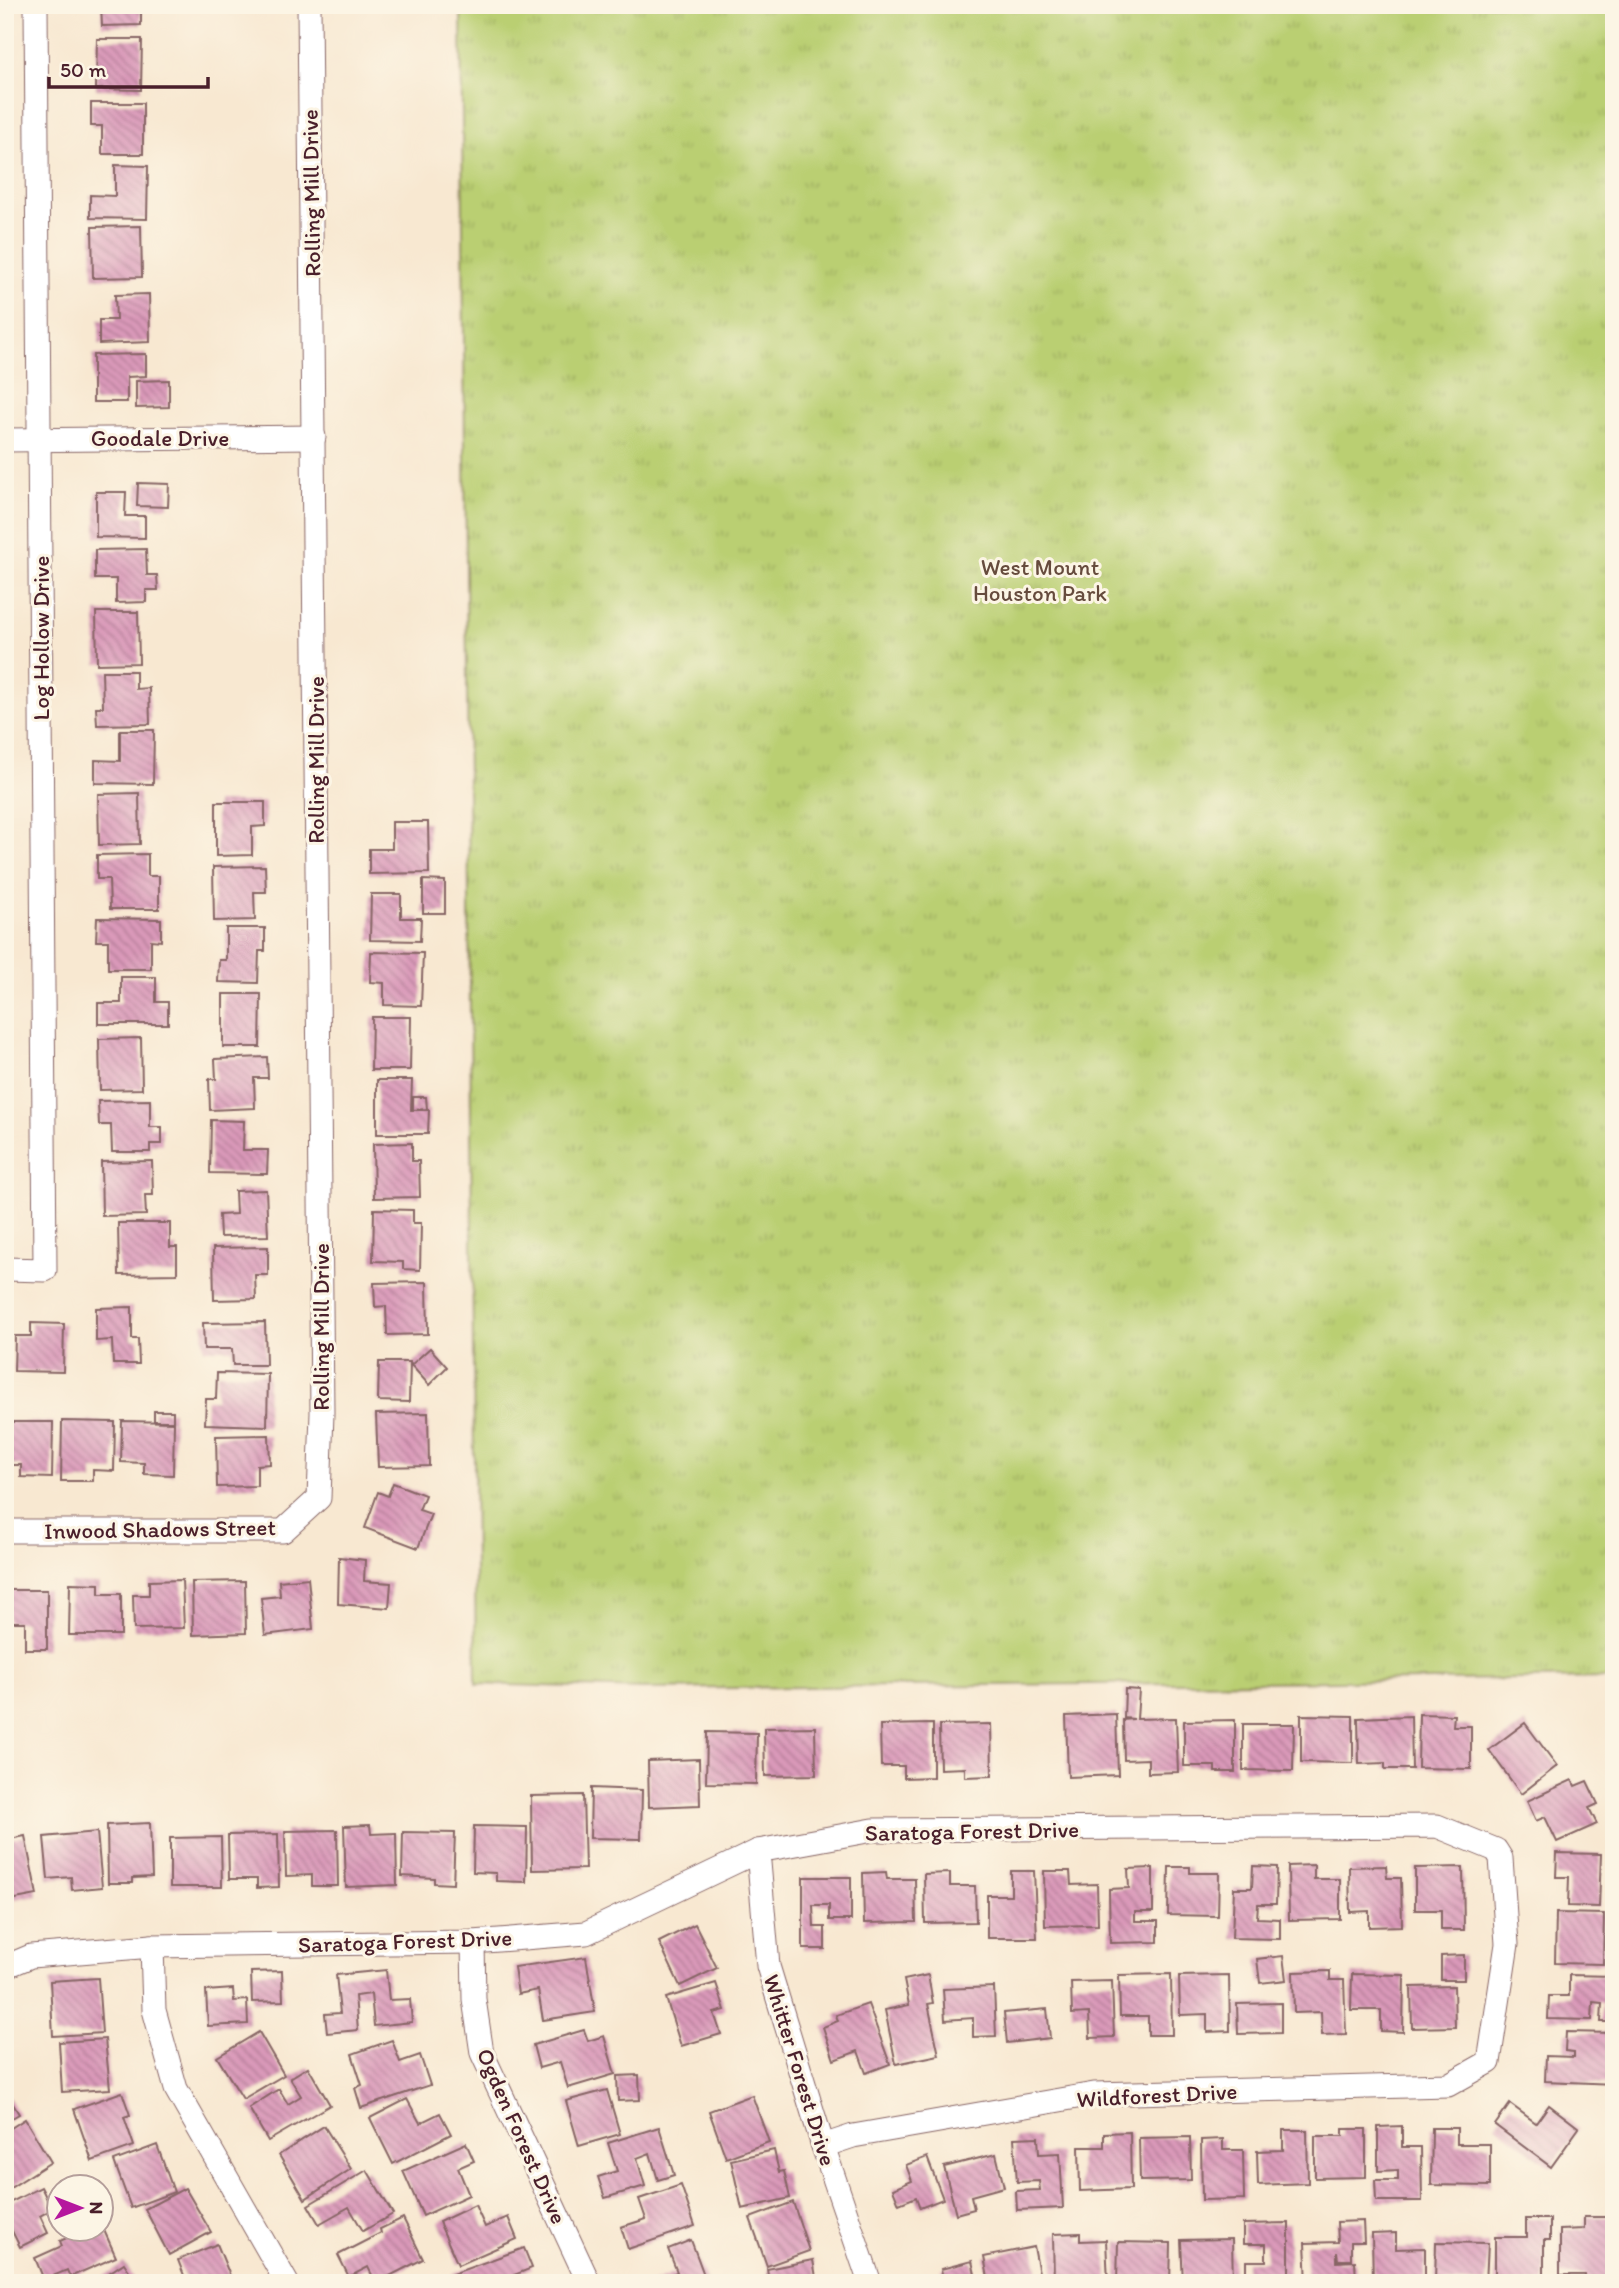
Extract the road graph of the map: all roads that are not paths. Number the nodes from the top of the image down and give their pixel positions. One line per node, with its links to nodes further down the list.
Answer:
1 (36, 5): 4 (street, Log Hollow Drive)
2 (309, 5): 3 (street, Rolling Mill Drive)
3 (314, 437): 4 (street, Goodale Drive); 7 (street, Rolling Mill Drive)
4 (40, 439): 5 (street, Goodale Drive); 6 (street, Log Hollow Drive)
5 (5, 440)
6 (5, 1269)
7 (307, 1509): 8 (street, Inwood Shadows Street)
8 (5, 1531)
9 (758, 1851): 10 (street, Saratoga Forest Drive); 13 (street, Saratoga Forest Drive); 14 (street, Whitter Forest Drive)
10 (473, 1942): 11 (street, Saratoga Forest Drive); 16 (street, Ogden Forest Drive)
11 (152, 1946): 12 (street, Saratoga Forest Drive); 15 (street)
12 (5, 1967)
13 (1489, 2062): 14 (street, Wildforest Drive)
14 (822, 2146): 17 (street, Whitter Forest Drive)
15 (287, 2283)
16 (589, 2283)
17 (870, 2283)

